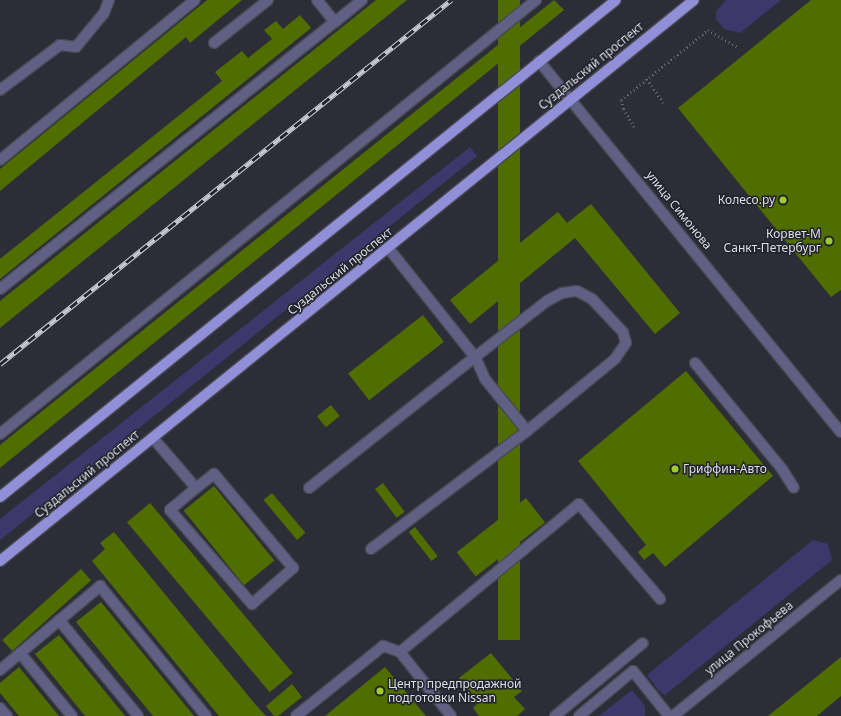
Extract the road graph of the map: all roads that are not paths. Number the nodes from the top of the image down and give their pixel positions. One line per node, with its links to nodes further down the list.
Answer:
1 (109, 0): 12 (street)
2 (195, 0): 14 (street)
3 (268, 0): 10 (street)
4 (317, 0): 9 (street)
5 (362, 0): 9 (street)
6 (536, 0): 21 (street)
7 (616, 0): 11 (main road)
8 (694, 0): 13 (main road, Суздальский проспект)
9 (335, 22): 16 (street)
10 (214, 43)
11 (539, 61): 13 (street, улица Симонова); 26 (main road)
12 (0, 90)
13 (571, 99): 15 (main road, Суздальский проспект); 20 (street, улица Симонова)
14 (0, 160)
15 (389, 249): 17 (street); 22 (main road, Суздальский проспект)
16 (0, 289)
17 (475, 357): 19 (street); 19 (street); 24 (street)
18 (695, 363): 25 (street)
19 (527, 431): 27 (street)
20 (841, 432)
21 (0, 434)
22 (153, 438): 23 (street); 28 (main road, Суздальский проспект)
23 (196, 488): 23 (street)
24 (309, 488)
25 (794, 488)
26 (0, 497)
27 (371, 549)
28 (0, 561)
29 (841, 580): 46 (street, улица Прокофьева)
30 (660, 599): 34 (street)
31 (59, 620): 33 (street); 39 (street); 40 (street)
32 (643, 643): 43 (street)
33 (20, 652): 35 (street); 38 (street)
34 (400, 652): 41 (street); 42 (street)
35 (0, 670)
36 (0, 708): 37 (street)
37 (7, 716)
38 (72, 716)
39 (138, 716)
40 (206, 716)
41 (296, 716)
42 (451, 716)
43 (554, 716)
44 (579, 716): 45 (street)
45 (670, 716)
46 (673, 716)

